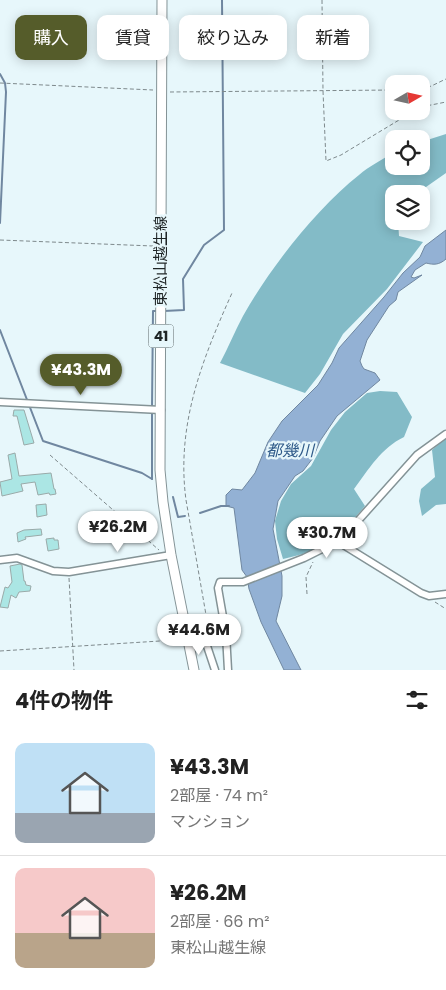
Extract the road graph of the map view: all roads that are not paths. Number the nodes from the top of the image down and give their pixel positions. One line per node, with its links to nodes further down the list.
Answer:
1 (162, 0): 3 (main road, 東松山越生線 / 41)
2 (0, 402): 3 (street)
3 (161, 410): 6 (main road, 東松山越生線 / 41)
4 (446, 434): 5 (street)
5 (339, 539): 8 (street); 12 (street)
6 (167, 556): 7 (street); 9 (main road, 東松山越生線 / 41)
7 (0, 560)
8 (446, 594)
9 (187, 638): 10 (main road, 東松山越生線 / 41); 11 (street)
10 (194, 670)
11 (215, 670)
12 (228, 670)

